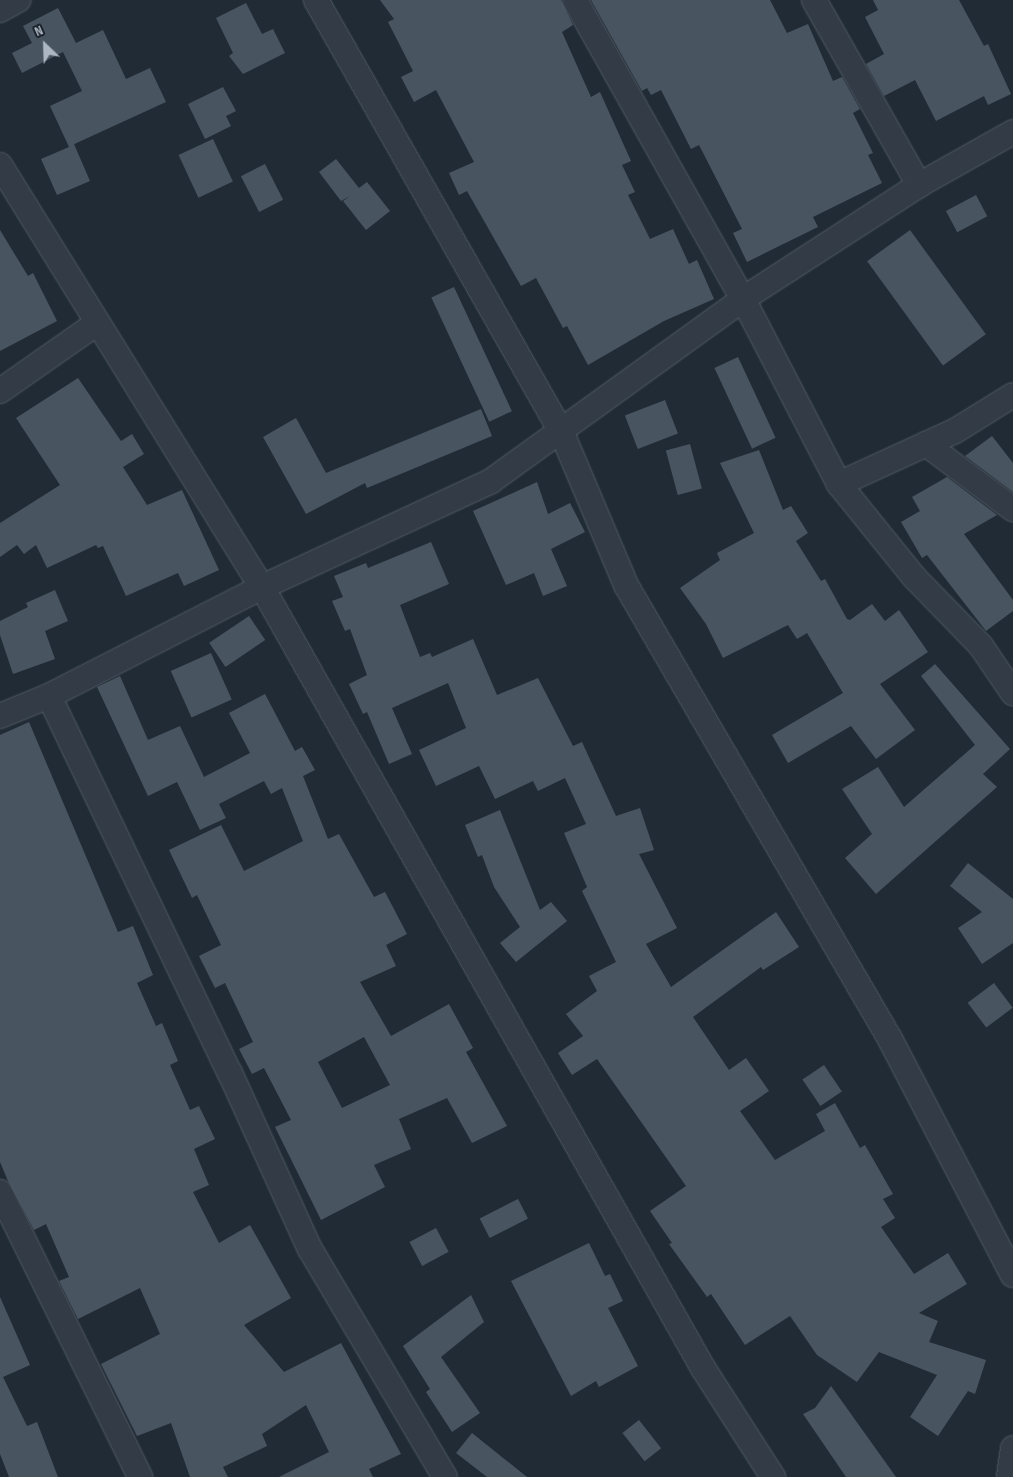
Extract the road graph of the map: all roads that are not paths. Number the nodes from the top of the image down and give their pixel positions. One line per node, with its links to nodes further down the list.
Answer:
1 (18, 0): 5 (street)
2 (316, 0): 13 (street)
3 (575, 0): 9 (street)
4 (814, 0): 8 (street)
5 (0, 10)
6 (1013, 132): 8 (street)
7 (0, 165): 10 (street)
8 (919, 186): 9 (street)
9 (743, 300): 13 (street); 15 (street)
10 (97, 323): 11 (street); 17 (street)
11 (0, 391)
12 (1013, 395): 14 (street)
13 (561, 431): 17 (street); 22 (street)
14 (926, 444): 15 (street); 16 (street)
15 (839, 484): 18 (street)
16 (1013, 509)
17 (262, 587): 19 (street); 26 (street)
18 (1013, 693)
19 (49, 696): 20 (street); 25 (street)
20 (0, 716)
21 (0, 1192): 24 (street)
22 (1013, 1275)
23 (1013, 1448): 27 (street)
24 (140, 1477)
25 (445, 1477)
26 (773, 1477)
27 (1009, 1477)

